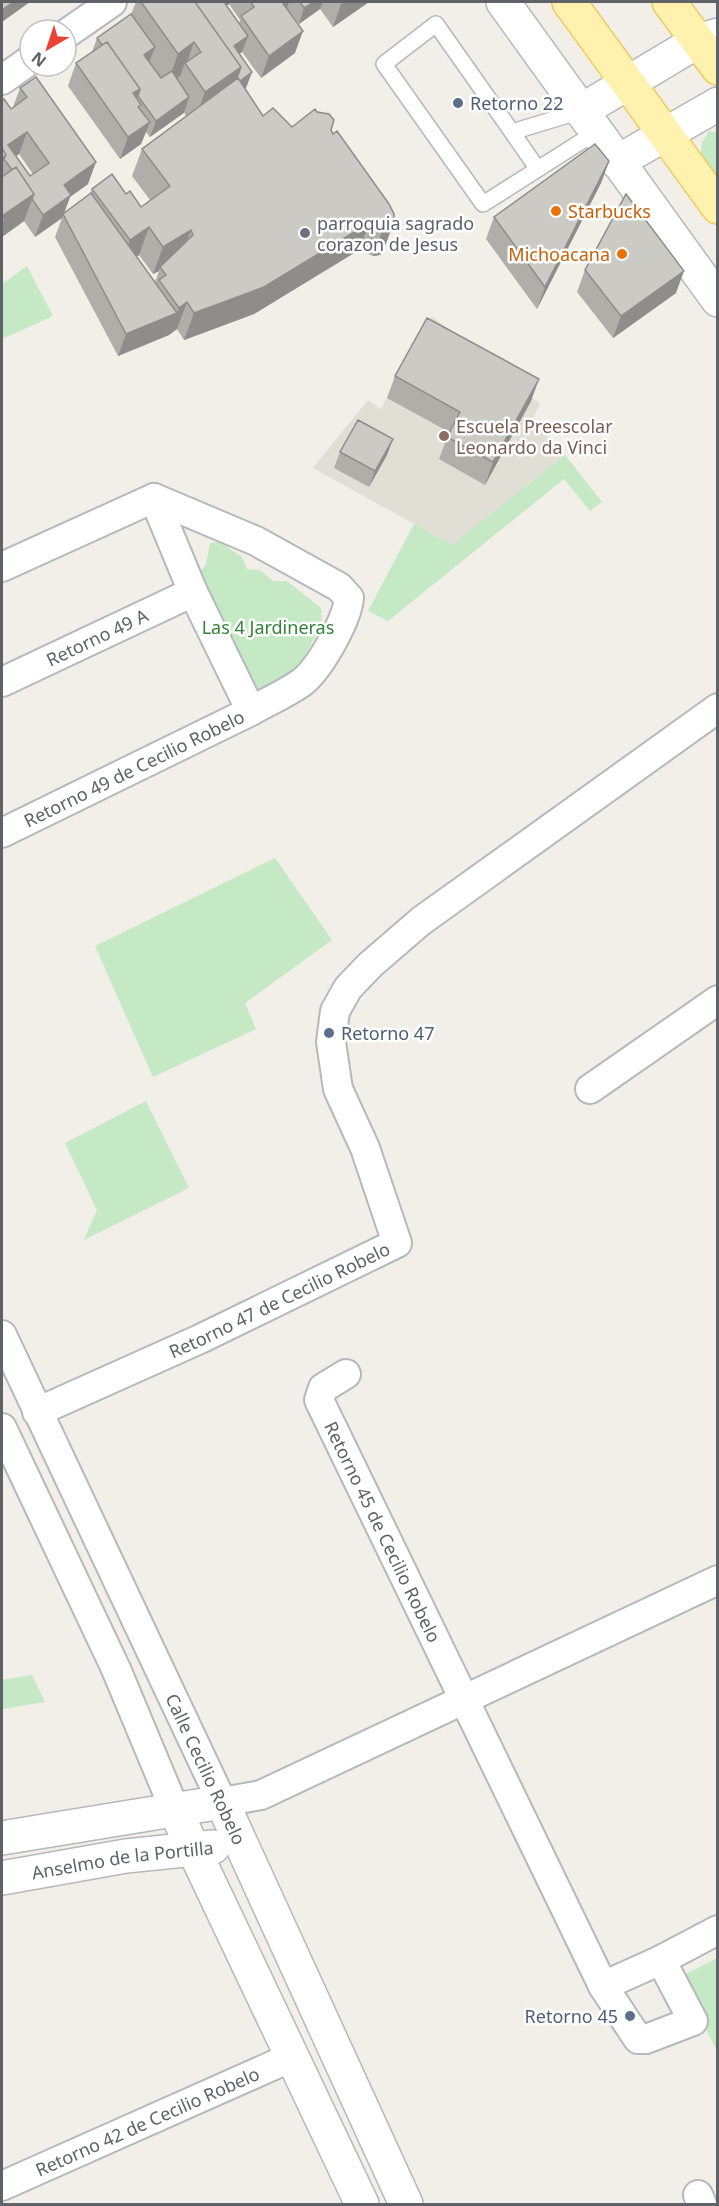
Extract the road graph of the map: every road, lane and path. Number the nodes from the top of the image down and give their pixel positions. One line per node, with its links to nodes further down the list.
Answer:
1 (112, 2): 5 (street)
2 (502, 2): 12 (street)
3 (569, 2): 10 (main road)
4 (669, 2): 6 (main road)
5 (78, 26)
6 (707, 38): 7 (main road); 10 (street)
7 (717, 68)
8 (18, 69): 9 (street)
9 (2, 80)
10 (627, 82): 12 (street); 14 (main road)
11 (717, 104): 14 (street)
12 (588, 121): 13 (lane); 15 (street); 16 (lane)
13 (512, 132): 16 (lane); 16 (lane)
14 (665, 134): 15 (street); 17 (main road)
15 (617, 162): 18 (street)
16 (537, 168)
17 (717, 207)
18 (717, 300)
19 (153, 498): 20 (street); 21 (street, Retorno 49 de Cecilio Robelo); 24 (street)
20 (2, 567)
21 (193, 592): 22 (street, Retorno 49 A); 24 (street, Retorno 49 de Cecilio Robelo)
22 (2, 682)
23 (717, 708): 30 (street, Retorno 47 de Cecilio Robelo)
24 (251, 711): 25 (street, Retorno 49 de Cecilio Robelo)
25 (2, 833)
26 (717, 1000): 27 (street)
27 (590, 1089)
28 (2, 1335): 30 (street, Calle Cecilio Robelo)
29 (346, 1374): 33 (street, Retorno 45 de Cecilio Robelo)
30 (37, 1412): 34 (street, Calle Cecilio Robelo)
31 (2, 1428): 35 (street)
32 (717, 1580): 33 (street)
33 (462, 1700): 34 (street); 42 (street, Retorno 45 de Cecilio Robelo)
34 (222, 1802): 35 (street); 37 (street, Calle Cecilio Robelo)
35 (174, 1808): 36 (street); 38 (street)
36 (2, 1838)
37 (241, 1842): 38 (street, Anselmo de la Portilla); 44 (street, Calle Cecilio Robelo)
38 (195, 1851): 39 (street, Anselmo de la Portilla); 43 (street)
39 (2, 1878)
40 (717, 1930): 41 (street)
41 (661, 1960): 42 (street); 42 (street, Retorno 45 de Cecilio Robelo)
42 (603, 1986)
43 (292, 2057): 45 (street, Retorno 42 de Cecilio Robelo); 46 (street)
44 (390, 2172): 46 (street); 47 (street, Calle Cecilio Robelo)
45 (2, 2186)
46 (358, 2196)
47 (406, 2205)

